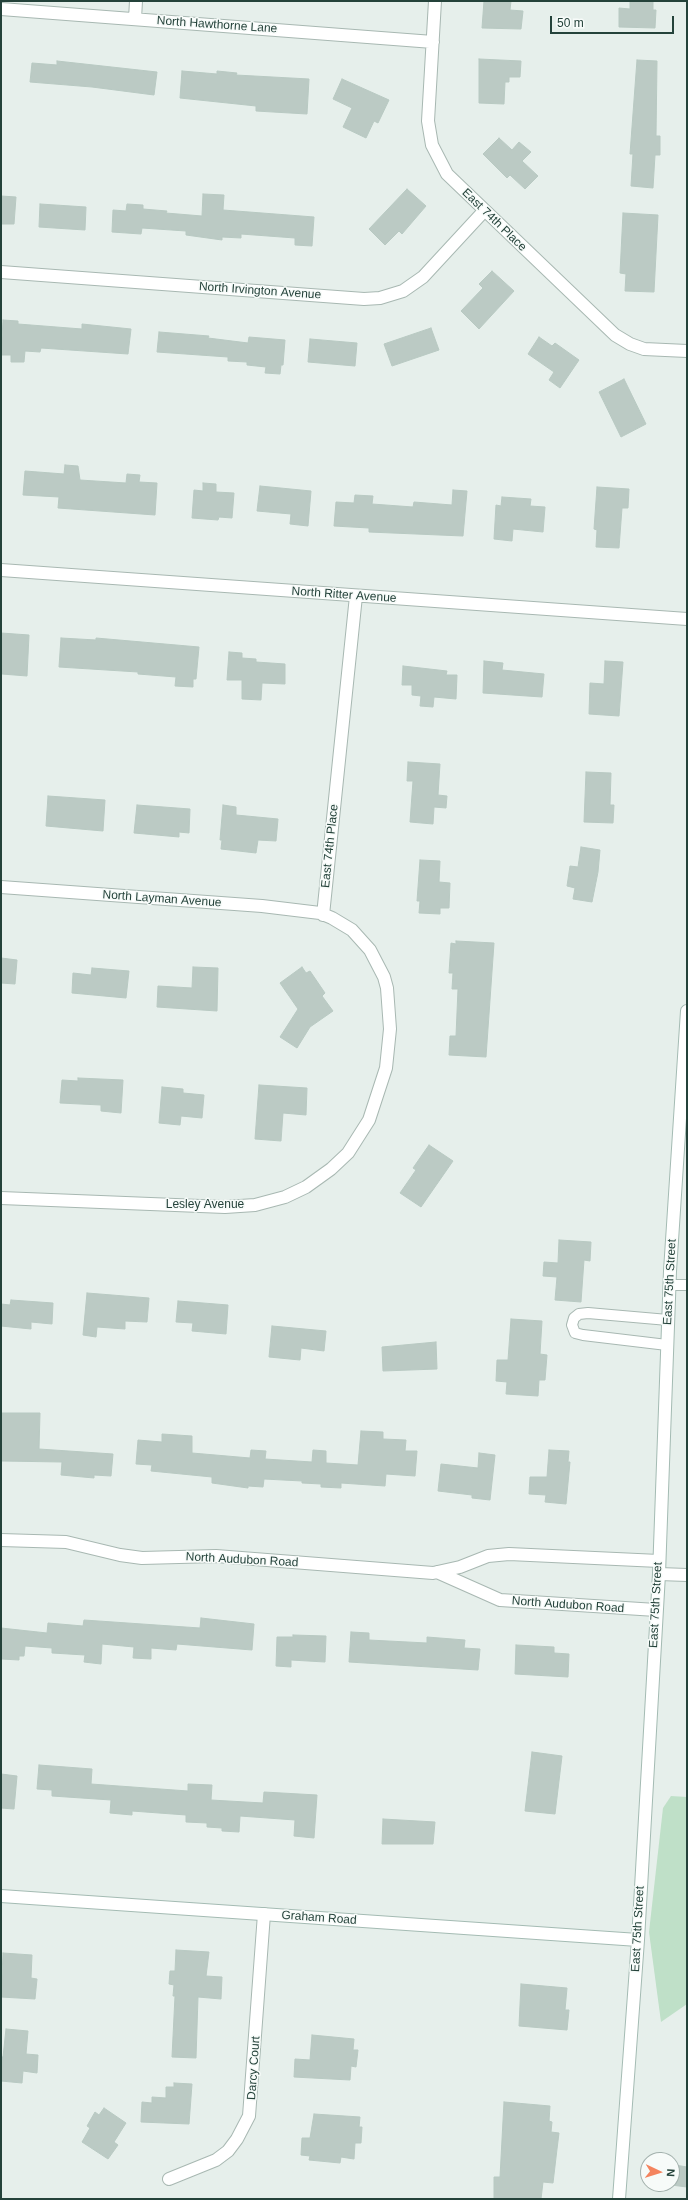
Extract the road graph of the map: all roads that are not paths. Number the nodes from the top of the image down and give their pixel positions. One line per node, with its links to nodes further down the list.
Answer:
1 (136, 1): 4 (street)
2 (435, 1): 5 (street, East 74th Place)
3 (1, 9): 4 (street, North Hawthorne Lane)
4 (135, 19): 5 (street, North Hawthorne Lane)
5 (433, 42): 6 (street, East 74th Place)
6 (484, 211): 7 (street, North Irvington Avenue); 8 (street, East 74th Place)
7 (1, 272)
8 (687, 351)
9 (1, 570): 10 (street, North Ritter Avenue)
10 (356, 596): 11 (street, North Ritter Avenue); 13 (street, East 74th Place)
11 (687, 619)
12 (1, 887): 13 (street, North Layman Avenue)
13 (323, 915): 16 (street, Lesley Avenue)
14 (687, 1011): 15 (street, East 75th Street)
15 (684, 1090): 17 (street, East 75th Street)
16 (1, 1198)
17 (669, 1284): 18 (lane); 19 (street, East 75th Street)
18 (687, 1285)
19 (668, 1320): 20 (street, East 75th Street); 20 (lane)
20 (667, 1345): 22 (street, East 75th Street)
21 (1, 1540): 23 (street, North Audubon Road)
22 (659, 1562): 23 (street, North Audubon Road); 24 (street, East 75th Street)
23 (437, 1572): 26 (street, North Audubon Road)
24 (658, 1574): 25 (street); 26 (street, East 75th Street)
25 (687, 1575)
26 (656, 1610): 29 (street, East 75th Street)
27 (1, 1896): 28 (street, Graham Road)
28 (264, 1914): 29 (street, Graham Road); 30 (street, Darcy Court)
29 (638, 1940): 31 (street, East 75th Street)
30 (169, 2179)
31 (619, 2199)

